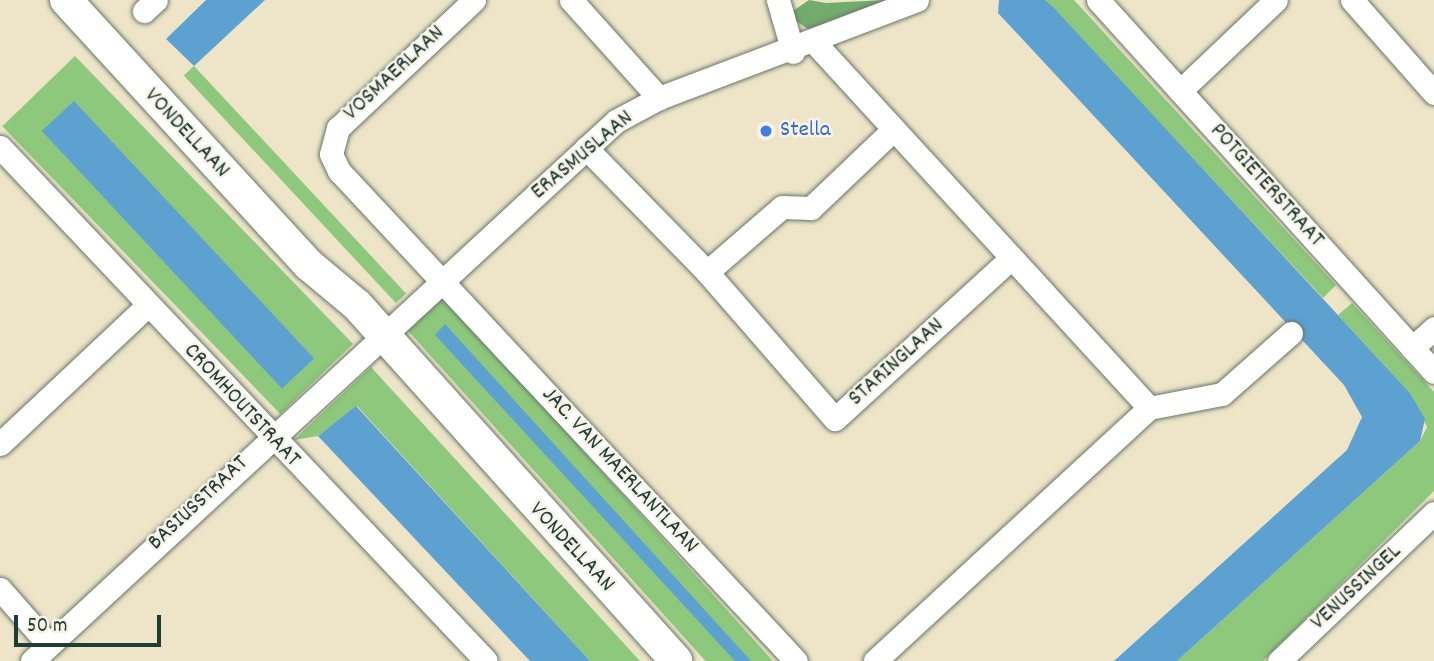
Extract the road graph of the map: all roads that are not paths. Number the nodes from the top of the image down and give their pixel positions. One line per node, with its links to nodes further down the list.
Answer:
1 (66, 0): 23 (street, VONDELLAAN)
2 (474, 0): 19 (street, VOSMAERLAAN)
3 (571, 0): 13 (street)
4 (778, 0): 10 (street)
5 (917, 0): 9 (street, ERASMUSLAAN)
6 (1098, 0): 11 (street, POTGIETERSTRAAT)
7 (1276, 0): 11 (street)
8 (1352, 0): 12 (street)
9 (815, 43): 10 (street, ERASMUSLAAN); 14 (street)
10 (793, 52): 13 (street, ERASMUSLAAN)
11 (1180, 91): 24 (street, POTGIETERSTRAAT)
12 (1434, 93)
13 (659, 99): 16 (street, ERASMUSLAAN)
14 (893, 131): 17 (street); 18 (street)
15 (0, 147): 20 (street, CROMHOUTSTRAAT)
16 (586, 148): 18 (street, STARINGLAAN); 19 (street, ERASMUSLAAN)
17 (1009, 260): 18 (street, STARINGLAAN); 26 (street)
18 (707, 272)
19 (441, 282): 23 (street, ERASMUSLAAN); 35 (street, JAC. VAN MAERLANTLAAN)
20 (147, 306): 27 (street, CROMHOUTSTRAAT); 28 (street)
21 (1434, 328): 24 (street)
22 (1291, 334): 26 (street)
23 (376, 341): 27 (street, BASIUSSTRAAT); 34 (street, VONDELLAAN)
24 (1412, 348): 25 (street, POTGIETERSTRAAT)
25 (1434, 372)
26 (1149, 408): 36 (street)
27 (269, 438): 31 (street, BASIUSSTRAAT); 33 (street, CROMHOUTSTRAAT)
28 (0, 444)
29 (1434, 513): 37 (street, VENUSSINGEL)
30 (0, 589): 31 (street)
31 (49, 645): 32 (street, BASIUSSTRAAT)
32 (32, 661)
33 (486, 661)
34 (676, 661)
35 (796, 661)
36 (876, 661)
37 (1279, 661)

